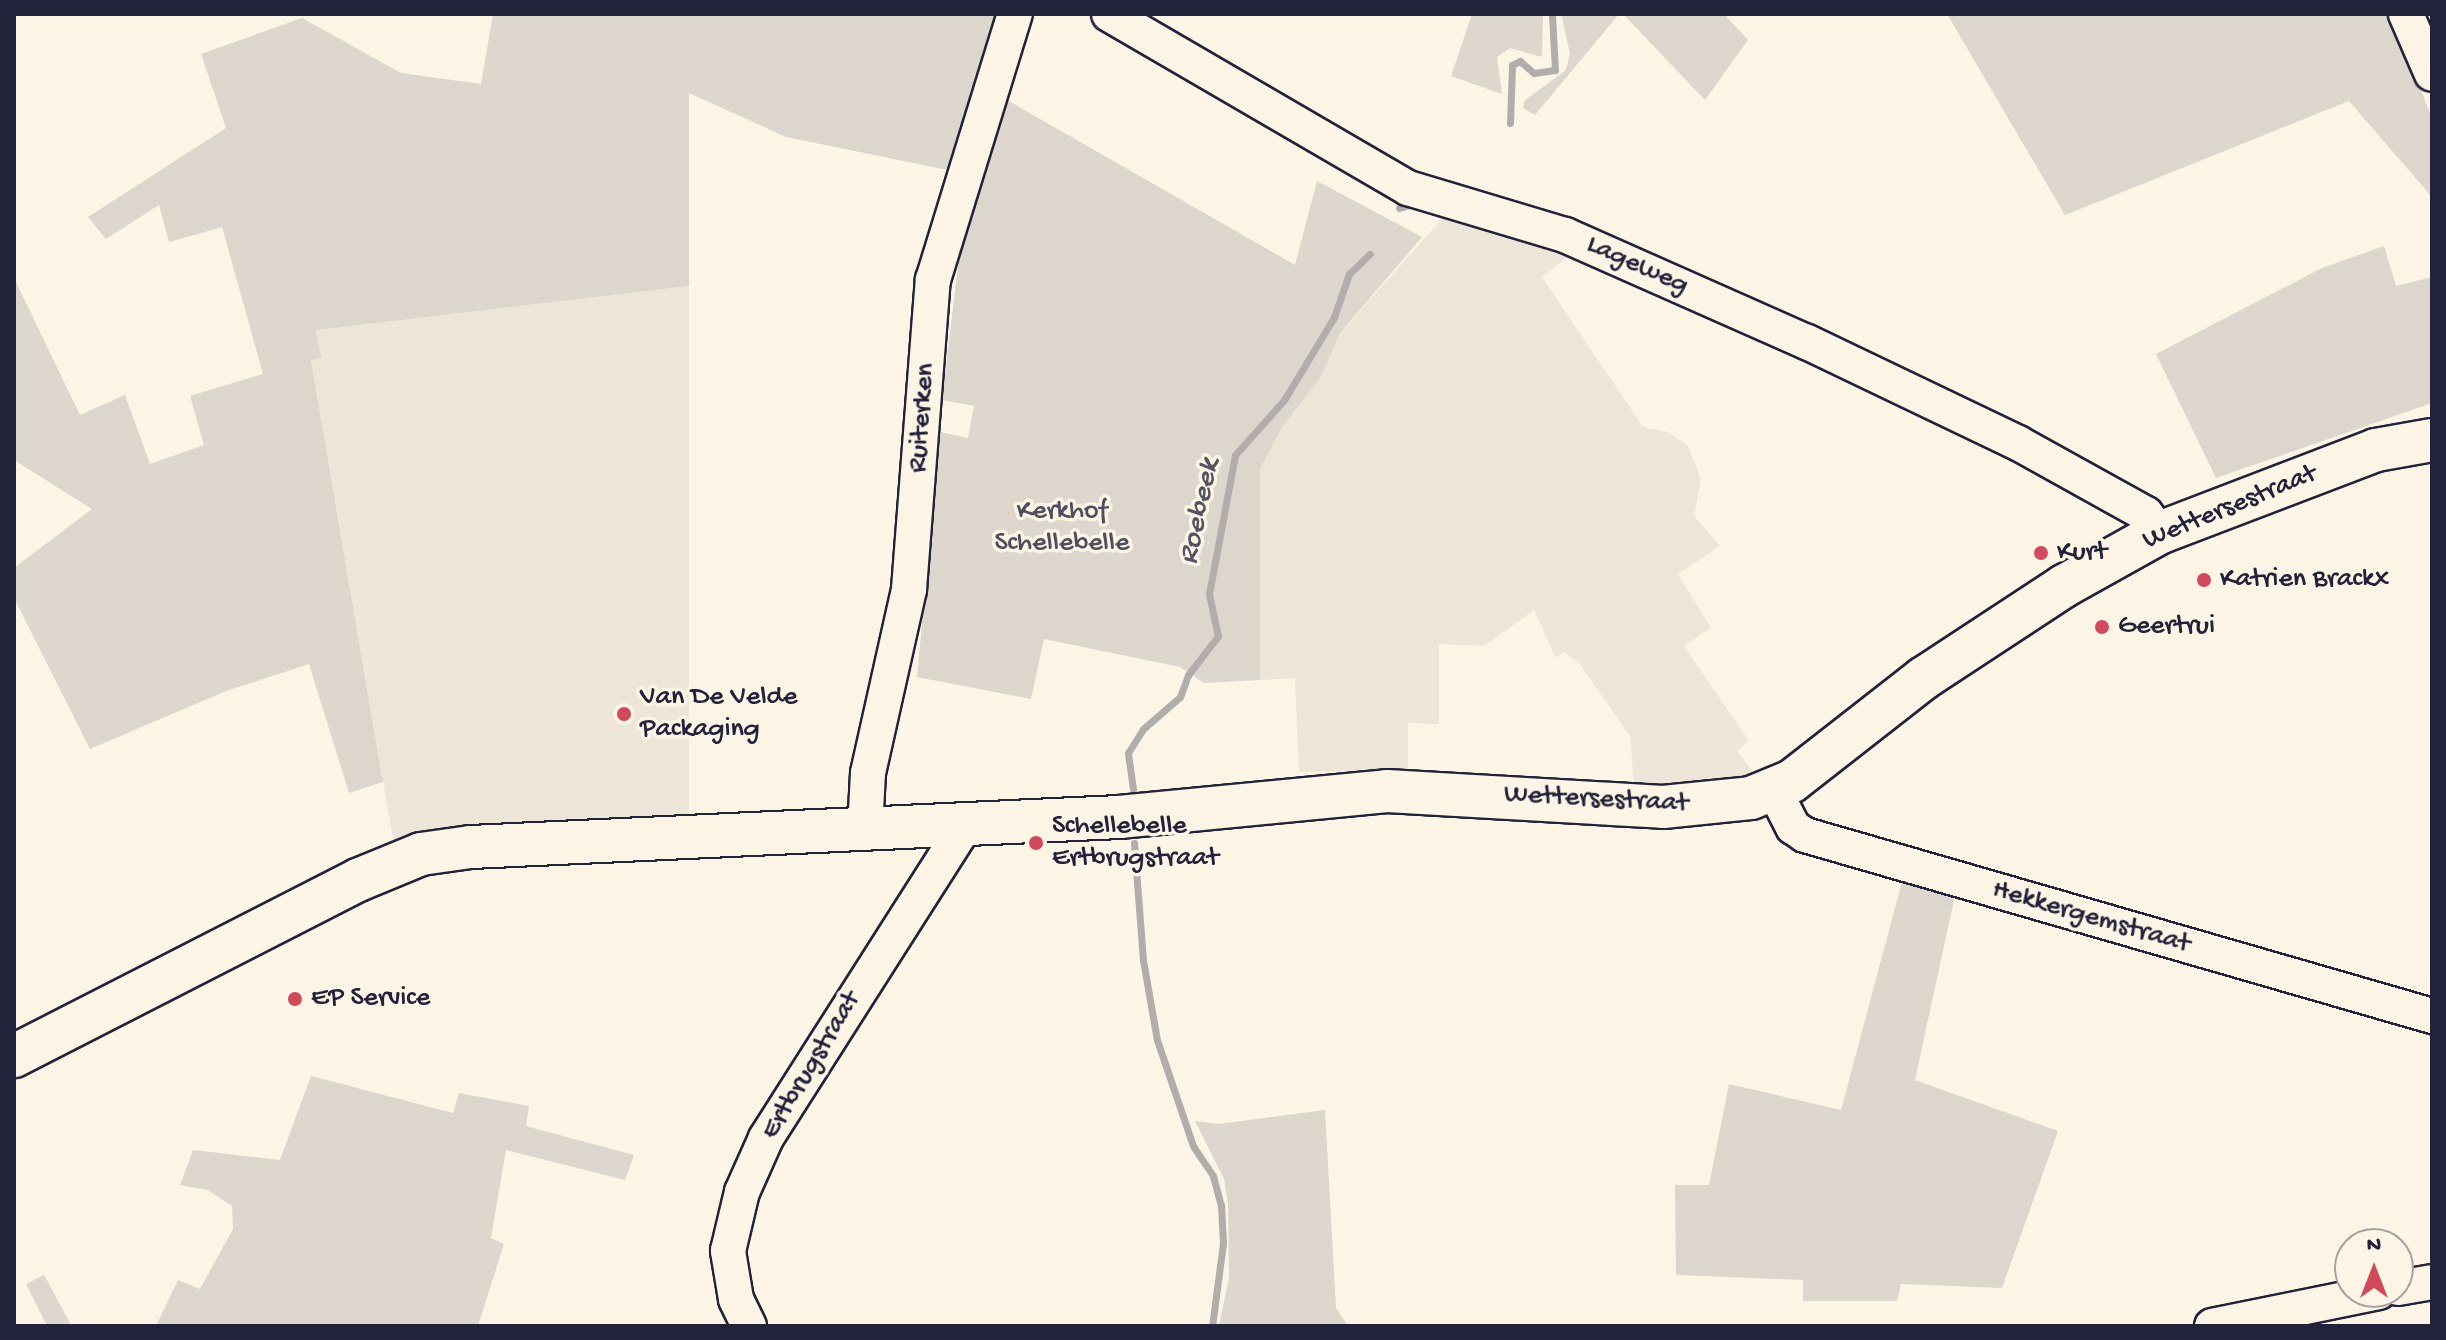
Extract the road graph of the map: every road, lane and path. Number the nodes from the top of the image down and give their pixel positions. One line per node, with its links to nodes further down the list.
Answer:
1 (1015, 14): 9 (street, Ruiterken)
2 (1109, 14): 6 (street, Lageweg)
3 (2406, 14): 4 (street)
4 (2432, 74)
5 (2432, 440): 6 (main road, Wettersestraat)
6 (2159, 533): 7 (main road, Wettersestraat)
7 (1774, 790): 8 (main road, Wettersestraat); 10 (street, Hekkergemstraat)
8 (965, 826): 9 (main road, Wettersestraat); 13 (street, Ertbrugstraat)
9 (865, 830): 11 (main road, Wettersestraat)
10 (2432, 1016)
11 (14, 1056)
12 (2334, 1301): 14 (street)
13 (749, 1326)
14 (2212, 1326)

